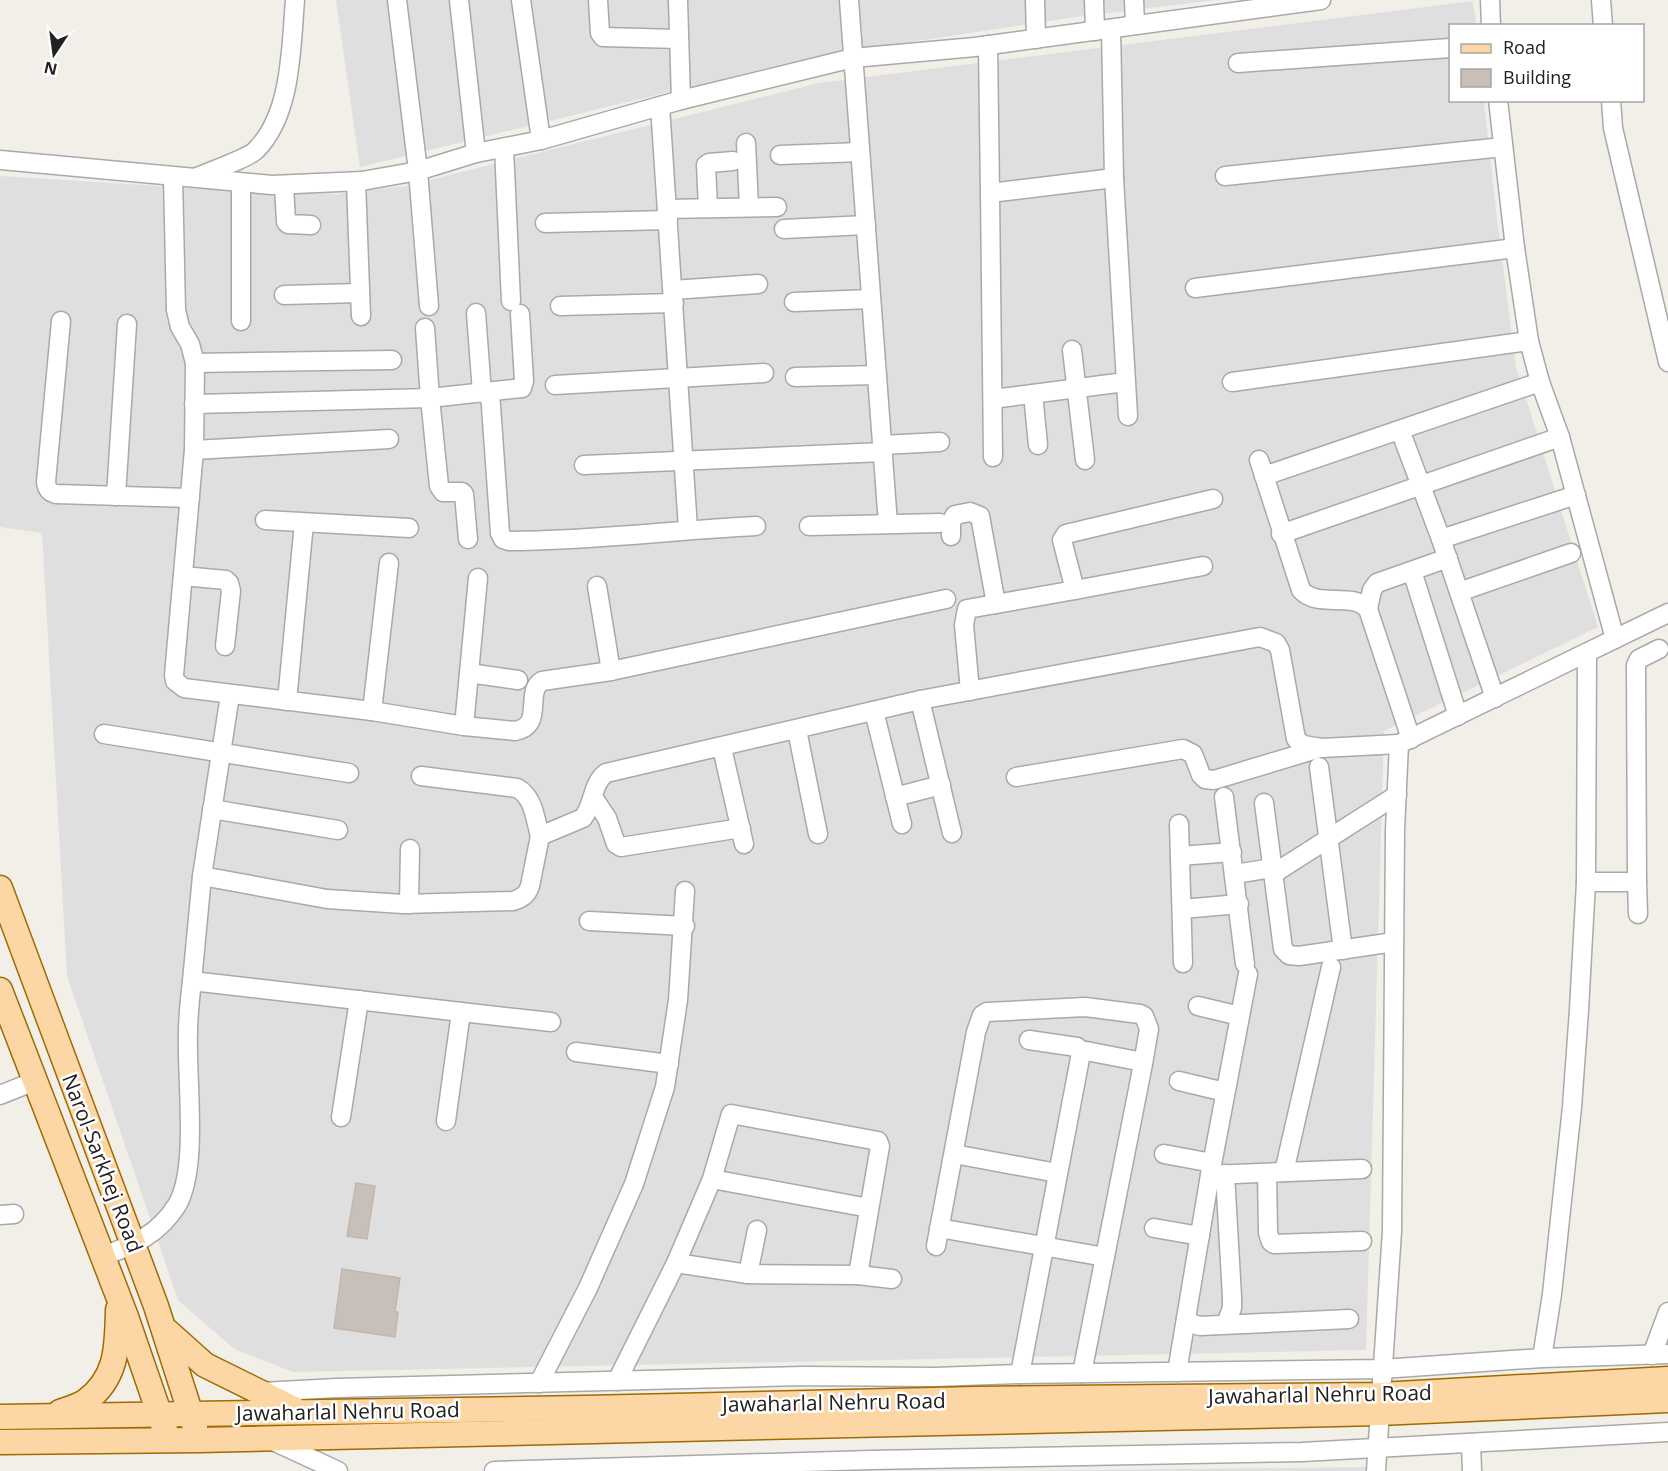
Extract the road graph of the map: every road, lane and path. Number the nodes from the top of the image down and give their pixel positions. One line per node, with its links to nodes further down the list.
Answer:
1 (295, 0): 42 (street)
2 (397, 0): 38 (street)
3 (459, 0): 34 (street)
4 (521, 0): 29 (street)
5 (598, 0): 19 (street)
6 (678, 0): 19 (street)
7 (849, 0): 23 (street)
8 (1035, 0): 20 (street)
9 (1094, 0): 18 (street)
10 (1134, 0): 17 (street)
11 (1319, 0): 14 (street)
12 (1490, 0): 15 (street)
13 (1601, 0): 16 (street)
14 (1221, 7): 17 (street)
15 (1491, 24)
16 (1603, 24)
17 (1135, 25): 18 (street)
18 (1103, 30): 20 (street); 41 (street)
19 (679, 39): 25 (street)
20 (1036, 39): 21 (street)
21 (988, 45): 23 (street); 46 (street)
22 (1449, 48): 24 (street)
23 (853, 58): 25 (street); 33 (street)
24 (1238, 63)
25 (681, 100): 28 (street)
26 (1498, 102): 31 (street)
27 (1611, 102): 61 (street)
28 (660, 106): 29 (street); 50 (street)
29 (542, 140): 32 (street)
30 (746, 142): 47 (street)
31 (1503, 147): 39 (street); 55 (street)
32 (504, 148): 34 (street); 86 (street)
33 (860, 152): 35 (street); 53 (street)
34 (476, 153): 38 (street)
35 (780, 155)
36 (0, 160): 40 (street)
37 (733, 161): 49 (street)
38 (418, 171): 43 (street); 64 (street)
39 (1225, 176)
40 (173, 177): 42 (street); 76 (street)
41 (1114, 178): 46 (street); 81 (street)
42 (194, 179): 44 (street)
43 (356, 182): 45 (street); 58 (street)
44 (241, 183): 45 (street); 69 (street)
45 (284, 185): 52 (street)
46 (990, 193): 89 (street)
47 (749, 207): 48 (street); 49 (street)
48 (777, 207)
49 (708, 208): 50 (street)
50 (668, 215): 51 (street); 60 (street)
51 (545, 223)
52 (310, 225)
53 (866, 225): 54 (street); 62 (street)
54 (784, 230)
55 (1515, 248): 57 (street); 72 (street)
56 (758, 284): 60 (street)
57 (1195, 288)
58 (360, 293): 59 (street); 67 (street)
59 (284, 295)
60 (674, 297): 65 (street); 80 (street)
61 (1661, 298): 75 (street)
62 (871, 299): 63 (street); 78 (street)
63 (794, 302)
64 (429, 306)
65 (560, 306)
66 (476, 313): 86 (street)
67 (361, 316)
68 (61, 321): 105 (street)
69 (241, 321)
70 (127, 324): 105 (street)
71 (424, 328): 88 (street)
72 (1529, 341): 82 (street); 83 (street)
73 (1072, 350): 85 (street)
74 (392, 360): 76 (street)
75 (1668, 362)
76 (195, 363): 90 (street)
77 (764, 374): 80 (street)
78 (877, 375): 79 (street); 97 (street)
79 (795, 377)
80 (679, 379): 84 (street); 101 (street)
81 (1125, 382): 85 (street); 91 (street)
82 (1232, 382)
83 (1540, 382): 92 (street); 93 (street)
84 (555, 384)
85 (1076, 388): 87 (street); 100 (street)
86 (486, 392): 88 (street); 114 (street)
87 (1033, 394): 89 (street); 96 (street)
88 (430, 398): 90 (street); 116 (street)
89 (993, 399): 99 (street)
90 (194, 404): 98 (street)
91 (1128, 416)
92 (1400, 430): 103 (street); 115 (street)
93 (1560, 437): 103 (street); 104 (street)
94 (389, 440): 98 (street)
95 (940, 442): 97 (street)
96 (1038, 445)
97 (882, 449): 101 (street); 110 (street)
98 (194, 450): 106 (street)
99 (993, 457)
100 (1084, 460)
101 (684, 461): 102 (street); 114 (street)
102 (584, 465)
103 (1420, 487): 115 (street); 117 (street)
104 (1576, 495): 117 (street); 132 (street)
105 (116, 496): 106 (street)
106 (190, 498): 123 (street)
107 (1213, 499): 126 (street)
108 (265, 519): 109 (street)
109 (304, 523): 113 (street); 143 (street)
110 (888, 524): 112 (street); 129 (street)
111 (756, 526): 114 (street)
112 (809, 526)
113 (409, 528)
114 (688, 530)
115 (1281, 534): 130 (street)
116 (468, 539)
117 (1441, 539): 119 (street)
118 (1571, 553): 127 (street)
119 (1448, 558): 122 (street); 127 (street)
120 (389, 563): 144 (street)
121 (1203, 566): 126 (street)
122 (1412, 571): 130 (street); 146 (street)
123 (183, 576): 133 (street); 140 (street)
124 (478, 578): 137 (street)
125 (597, 586): 136 (street)
126 (1075, 590): 129 (street)
127 (1459, 592): 141 (street)
128 (946, 599): 136 (street)
129 (996, 604): 139 (street)
130 (1368, 609): 150 (street)
131 (1668, 613): 132 (street)
132 (1615, 639): 135 (street)
133 (225, 646)
134 (1659, 649): 179 (street)
135 (1587, 653): 141 (street); 178 (street)
136 (611, 671): 147 (street)
137 (469, 674): 138 (street); 147 (street)
138 (518, 680)
139 (970, 691): 142 (street); 152 (street)
140 (230, 694): 143 (street); 153 (street)
141 (1495, 698): 146 (street)
142 (920, 700): 145 (street); 158 (street)
143 (287, 701): 144 (street)
144 (372, 711): 147 (street)
145 (874, 711): 148 (street); 161 (street)
146 (1458, 716): 150 (street)
147 (464, 726)
148 (797, 730): 151 (street); 169 (street)
149 (104, 734): 153 (street)
150 (1405, 741): 152 (street); 159 (street)
151 (722, 748): 160 (street); 160 (street)
152 (1322, 748): 157 (street)
153 (221, 751): 155 (street); 164 (street)
154 (1319, 767): 171 (street)
155 (349, 773)
156 (421, 776): 170 (street)
157 (1016, 777)
158 (941, 785): 161 (street); 168 (street)
159 (1396, 795): 171 (street); 188 (street)
160 (593, 797): 170 (street)
161 (895, 797): 165 (street)
162 (1224, 797): 173 (street)
163 (1264, 803): 175 (street)
164 (212, 809): 167 (street); 177 (street)
165 (902, 824)
166 (1179, 824): 174 (street)
167 (338, 830)
168 (952, 833)
169 (818, 834)
170 (540, 836): 182 (street)
171 (1328, 838): 175 (street); 189 (street)
172 (410, 849): 182 (street)
173 (1232, 852): 174 (street); 176 (street)
174 (1180, 856): 184 (street)
175 (1273, 871): 176 (street); 189 (street)
176 (1235, 874): 183 (street)
177 (202, 876): 182 (street); 192 (street)
178 (1586, 882): 179 (street); 237 (street)
179 (1637, 882): 185 (street)
180 (0, 888): 222 (main road, Narol-Sarkhej Road)
181 (686, 891): 187 (street)
182 (409, 904)
183 (1239, 904): 184 (street); 197 (street)
184 (1182, 909): 190 (street)
185 (1638, 914)
186 (589, 921): 187 (street)
187 (685, 926): 203 (street)
188 (1394, 942): 189 (street); 238 (street)
189 (1343, 950)
190 (1183, 963)
191 (1331, 967): 214 (street)
192 (192, 981): 194 (street); 222 (street)
193 (0, 990): 204 (main road, Narol-Sarkhej Road)
194 (359, 1000): 196 (street); 208 (street)
195 (1198, 1006): 197 (street)
196 (461, 1012): 198 (street); 209 (street)
197 (1240, 1016): 206 (street)
198 (551, 1022)
199 (1029, 1040): 200 (street)
200 (1081, 1050): 202 (street); 215 (street)
201 (576, 1053): 203 (street)
202 (1143, 1062): 210 (street); 225 (street)
203 (669, 1064): 244 (street)
204 (35, 1081): 207 (street); 224 (main road, Narol-Sarkhej Road)
205 (1179, 1081): 206 (street)
206 (1225, 1092): 213 (street)
207 (0, 1095)
208 (341, 1118)
209 (446, 1120)
210 (954, 1154): 215 (street); 223 (street)
211 (1164, 1154): 213 (street)
212 (1362, 1169): 214 (street)
213 (1216, 1170): 214 (street); 220 (street); 234 (street)
214 (1275, 1172): 221 (street)
215 (1057, 1173): 223 (street)
216 (712, 1179): 217 (street); 217 (street); 226 (street)
217 (869, 1208): 228 (street)
218 (1154, 1228): 220 (street)
219 (757, 1230): 227 (street)
220 (1200, 1236): 232 (street)
221 (1362, 1241)
222 (134, 1245): 224 (street); 235 (main road, Narol-Sarkhej Road)
223 (1043, 1246): 225 (street); 241 (street)
224 (103, 1256): 230 (main road, Narol-Sarkhej Road)
225 (1105, 1257): 240 (street)
226 (676, 1263): 227 (street); 243 (street)
227 (748, 1274): 228 (street)
228 (858, 1275): 229 (street)
229 (892, 1279)
230 (119, 1296): 250 (main road, Narol-Sarkhej Road); 252 (main road)
231 (1668, 1312): 236 (street)
232 (1186, 1319): 234 (street); 239 (street)
233 (1349, 1319): 234 (street)
234 (1226, 1324)
235 (163, 1327): 245 (main road); 249 (main road, Narol-Sarkhej Road)
236 (1660, 1354): 237 (street)
237 (1542, 1358): 238 (street)
238 (1382, 1369): 239 (street); 247 (street)
239 (1178, 1372): 240 (street)
240 (1082, 1373): 241 (street)
241 (1020, 1374): 243 (street)
242 (1668, 1379): 247 (main road, Jawaharlal Nehru Road)
243 (617, 1381): 244 (street)
244 (539, 1383): 245 (street)
245 (259, 1392): 248 (main road)
246 (1668, 1400): 247 (main road, Jawaharlal Nehru Road)
247 (1380, 1404): 248 (main road, Jawaharlal Nehru Road); 254 (main road, Jawaharlal Nehru Road); 259 (street)
248 (299, 1411): 249 (main road, Jawaharlal Nehru Road)
249 (191, 1414): 250 (main road, Jawaharlal Nehru Road); 255 (main road, Narol-Sarkhej Road)
250 (160, 1415): 252 (main road, Jawaharlal Nehru Road); 256 (main road, Narol-Sarkhej Road)
251 (0, 1417): 252 (main road, Jawaharlal Nehru Road)
252 (49, 1417)
253 (1668, 1432): 258 (street)
254 (269, 1439): 255 (main road, Jawaharlal Nehru Road); 261 (street)
255 (199, 1440): 256 (main road, Jawaharlal Nehru Road)
256 (168, 1441): 257 (main road, Jawaharlal Nehru Road)
257 (0, 1442)
258 (1471, 1443): 259 (street); 266 (street)
259 (1379, 1448): 260 (street); 265 (street)
260 (871, 1460): 263 (street); 264 (street)
261 (301, 1462): 262 (street)
262 (338, 1471)
263 (494, 1471)
264 (892, 1471)
265 (1376, 1471)
266 (1472, 1471)

